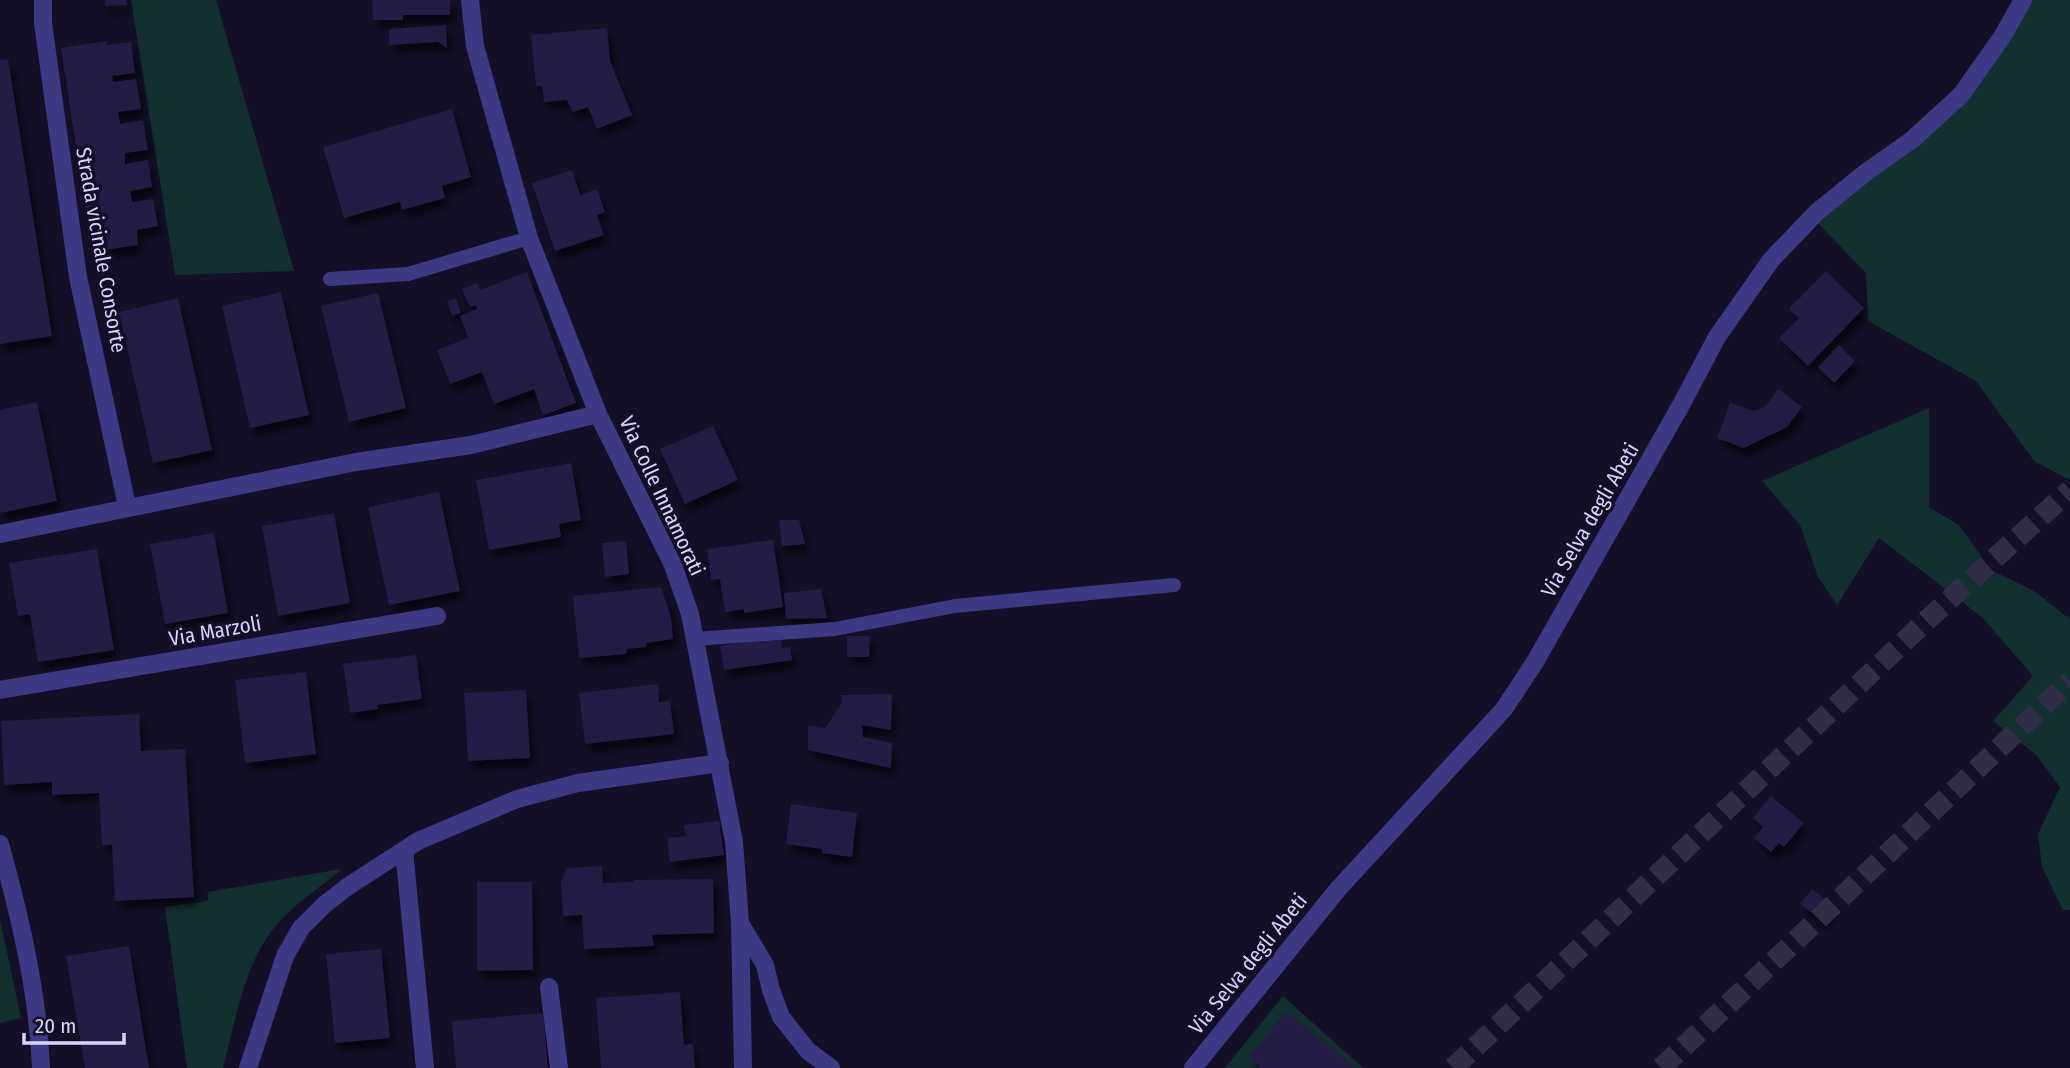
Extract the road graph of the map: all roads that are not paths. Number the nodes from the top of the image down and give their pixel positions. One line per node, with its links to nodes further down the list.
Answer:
1 (43, 0): 7 (street, Strada vicinale Consorte)
2 (470, 0): 4 (street, Via Colle Innamorati)
3 (2023, 0): 24 (street, Via Selva degli Abeti)
4 (529, 238): 5 (lane); 6 (street, Via Colle Innamorati)
5 (330, 279)
6 (598, 414): 7 (street); 11 (street, Via Colle Innamorati)
7 (127, 506): 8 (street)
8 (0, 534)
9 (1174, 585): 11 (lane)
10 (437, 616): 12 (street, Via Marzoli)
11 (695, 639): 13 (street, Via Colle Innamorati)
12 (0, 690)
13 (720, 763): 15 (street); 16 (street, Via Colle Innamorati)
14 (0, 844): 18 (street)
15 (404, 850): 19 (street); 20 (street)
16 (740, 923): 22 (street, Via Colle Innamorati); 23 (street)
17 (549, 987): 21 (street)
18 (41, 1068)
19 (248, 1068)
20 (425, 1068)
21 (559, 1068)
22 (743, 1068)
23 (831, 1068)
24 (1193, 1068)

